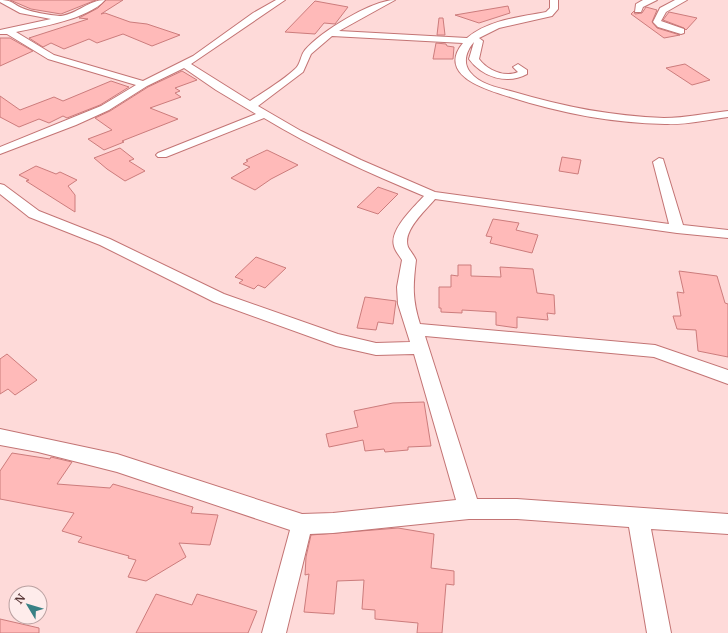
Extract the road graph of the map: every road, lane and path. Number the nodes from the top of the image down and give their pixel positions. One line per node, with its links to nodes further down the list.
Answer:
1 (1, 0): 9 (street)
2 (101, 0): 11 (street)
3 (281, 0): 16 (street)
4 (391, 0): 14 (street)
5 (554, 0): 15 (street)
6 (653, 0): 8 (street)
7 (683, 0): 12 (street)
8 (638, 10)
9 (24, 12): 10 (street); 11 (street)
10 (12, 18)
11 (62, 18): 13 (street)
12 (681, 31)
13 (4, 32): 18 (street)
14 (330, 33): 15 (street); 19 (street)
15 (471, 39): 17 (street); 21 (street)
16 (185, 64): 18 (street); 19 (street)
17 (518, 67)
18 (144, 84): 22 (street)
19 (251, 106): 20 (street)
20 (264, 114): 23 (street); 26 (street)
21 (728, 114)
22 (0, 151)
23 (162, 155)
24 (659, 162): 27 (street)
25 (0, 188): 30 (street)
26 (432, 195): 27 (street); 29 (street)
27 (677, 229): 28 (street)
28 (728, 234)
29 (414, 329): 30 (street); 31 (street)
30 (420, 348): 33 (street)
31 (728, 377)
32 (0, 437): 35 (street)
33 (469, 509): 34 (street); 35 (street)
34 (638, 518): 36 (street); 38 (street)
35 (302, 524): 37 (street)
36 (728, 524)
37 (274, 633)
38 (659, 633)

